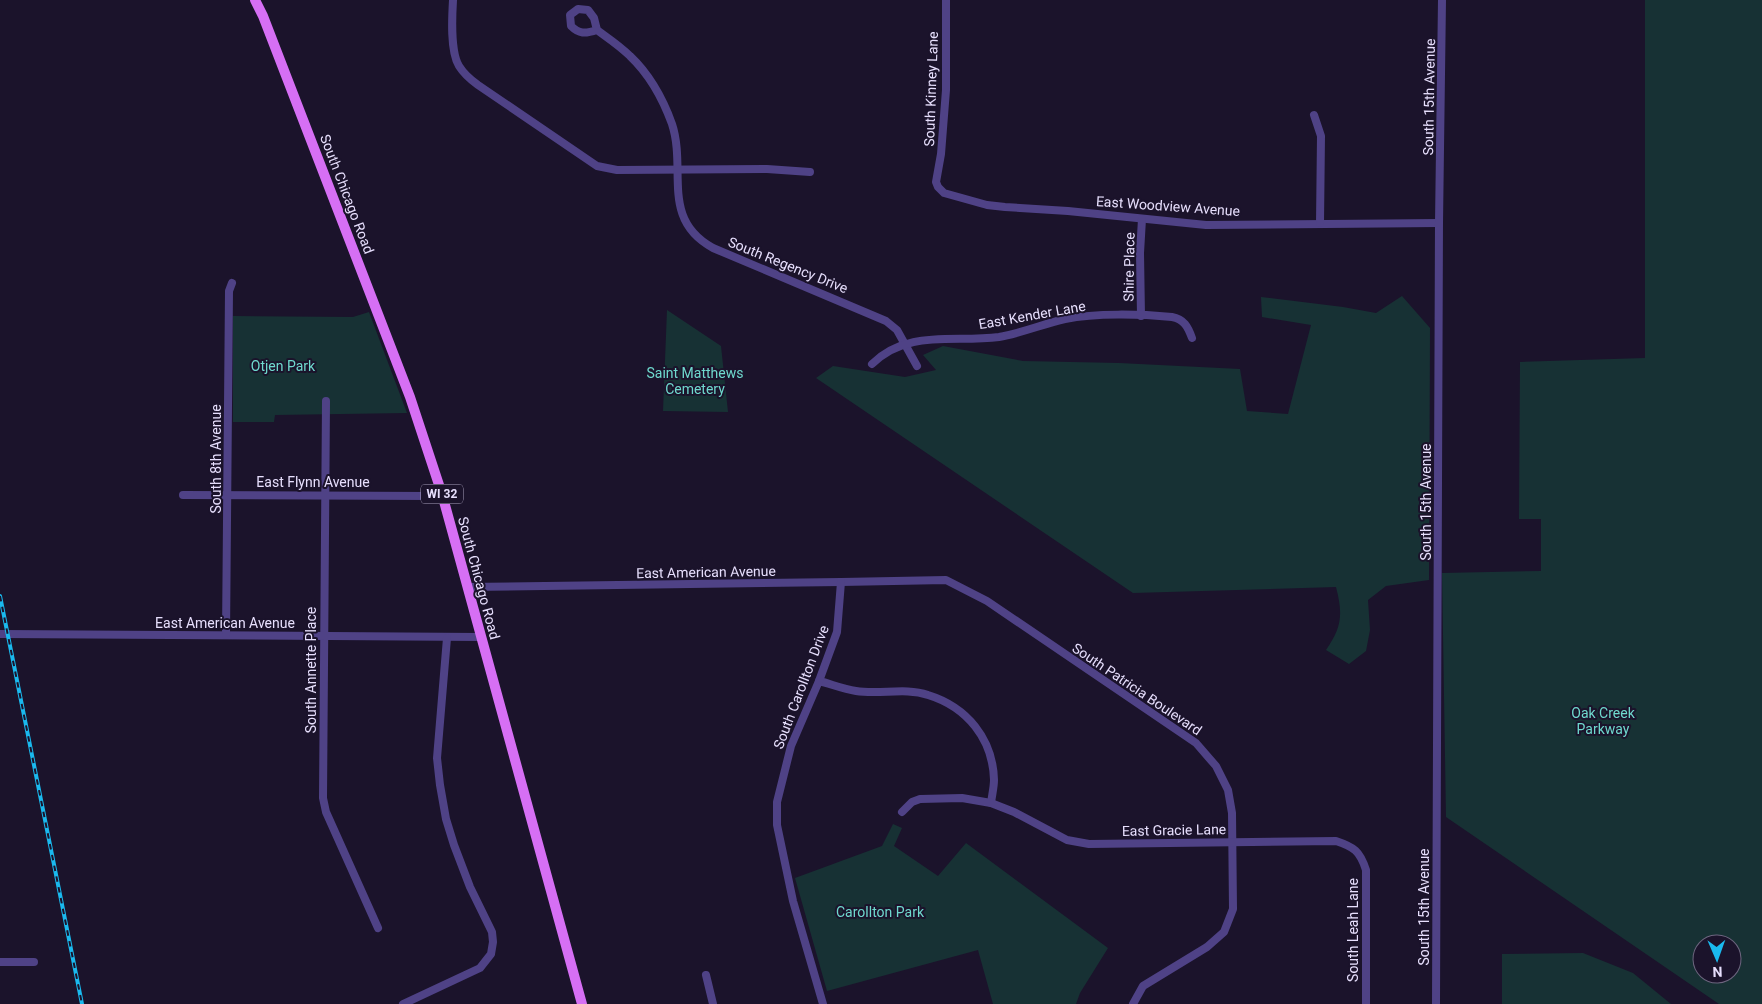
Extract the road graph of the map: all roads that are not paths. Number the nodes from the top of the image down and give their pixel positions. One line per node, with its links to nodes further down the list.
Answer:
1 (255, 0): 21 (main road, South Chicago Road / WI 32)
2 (453, 0): 7 (street)
3 (946, 0): 9 (street, South Kinney Lane)
4 (1442, 0): 12 (street, South 15th Avenue)
5 (596, 30): 7 (street, South Regency Drive)
6 (1314, 115): 11 (street)
7 (678, 170): 8 (street); 16 (street, South Regency Drive)
8 (810, 172)
9 (937, 179): 10 (street, East Woodview Avenue)
10 (1142, 219): 11 (street, East Woodview Avenue); 14 (street, Shire Place)
11 (1320, 223): 12 (street, East Woodview Avenue)
12 (1439, 223): 47 (street, South 15th Avenue)
13 (232, 283): 23 (street, South 8th Avenue)
14 (1141, 316): 15 (street, East Kender Lane); 16 (street, East Kender Lane)
15 (1192, 338)
16 (906, 344): 17 (street, East Kender Lane); 18 (street, South Regency Drive)
17 (872, 364)
18 (917, 366)
19 (326, 401): 20 (street, South Annette Place)
20 (324, 494): 21 (street, East Flynn Avenue); 23 (street, East Flynn Avenue); 29 (street, South Annette Place)
21 (442, 494): 26 (main road, South Chicago Road / WI 32)
22 (184, 495): 23 (street, East Flynn Avenue)
23 (228, 495): 28 (street, South 8th Avenue)
24 (946, 580): 25 (street, East American Avenue); 35 (street, South Patricia Boulevard)
25 (841, 582): 26 (street, East American Avenue); 32 (street, South Carollton Drive)
26 (467, 587): 30 (main road, South Chicago Road / WI 32)
27 (0, 634): 28 (street, East American Avenue)
28 (226, 636): 29 (street, East American Avenue)
29 (324, 636): 31 (street, East American Avenue); 37 (street, South Annette Place)
30 (480, 637): 31 (street, East American Avenue); 42 (main road, South Chicago Road / WI 32)
31 (447, 638): 41 (street)
32 (819, 681): 33 (street); 44 (street, South Carollton Drive)
33 (991, 803): 34 (street, East Gracie Lane); 35 (street, East Gracie Lane)
34 (902, 812)
35 (1233, 842): 36 (street, East Gracie Lane); 45 (street, South Patricia Boulevard)
36 (1362, 857): 46 (street, South Leah Lane)
37 (378, 928)
38 (0, 962): 39 (street)
39 (34, 962)
40 (706, 975): 43 (street)
41 (403, 1004)
42 (582, 1004)
43 (713, 1004)
44 (823, 1004)
45 (1134, 1004)
46 (1366, 1004)
47 (1436, 1004)

